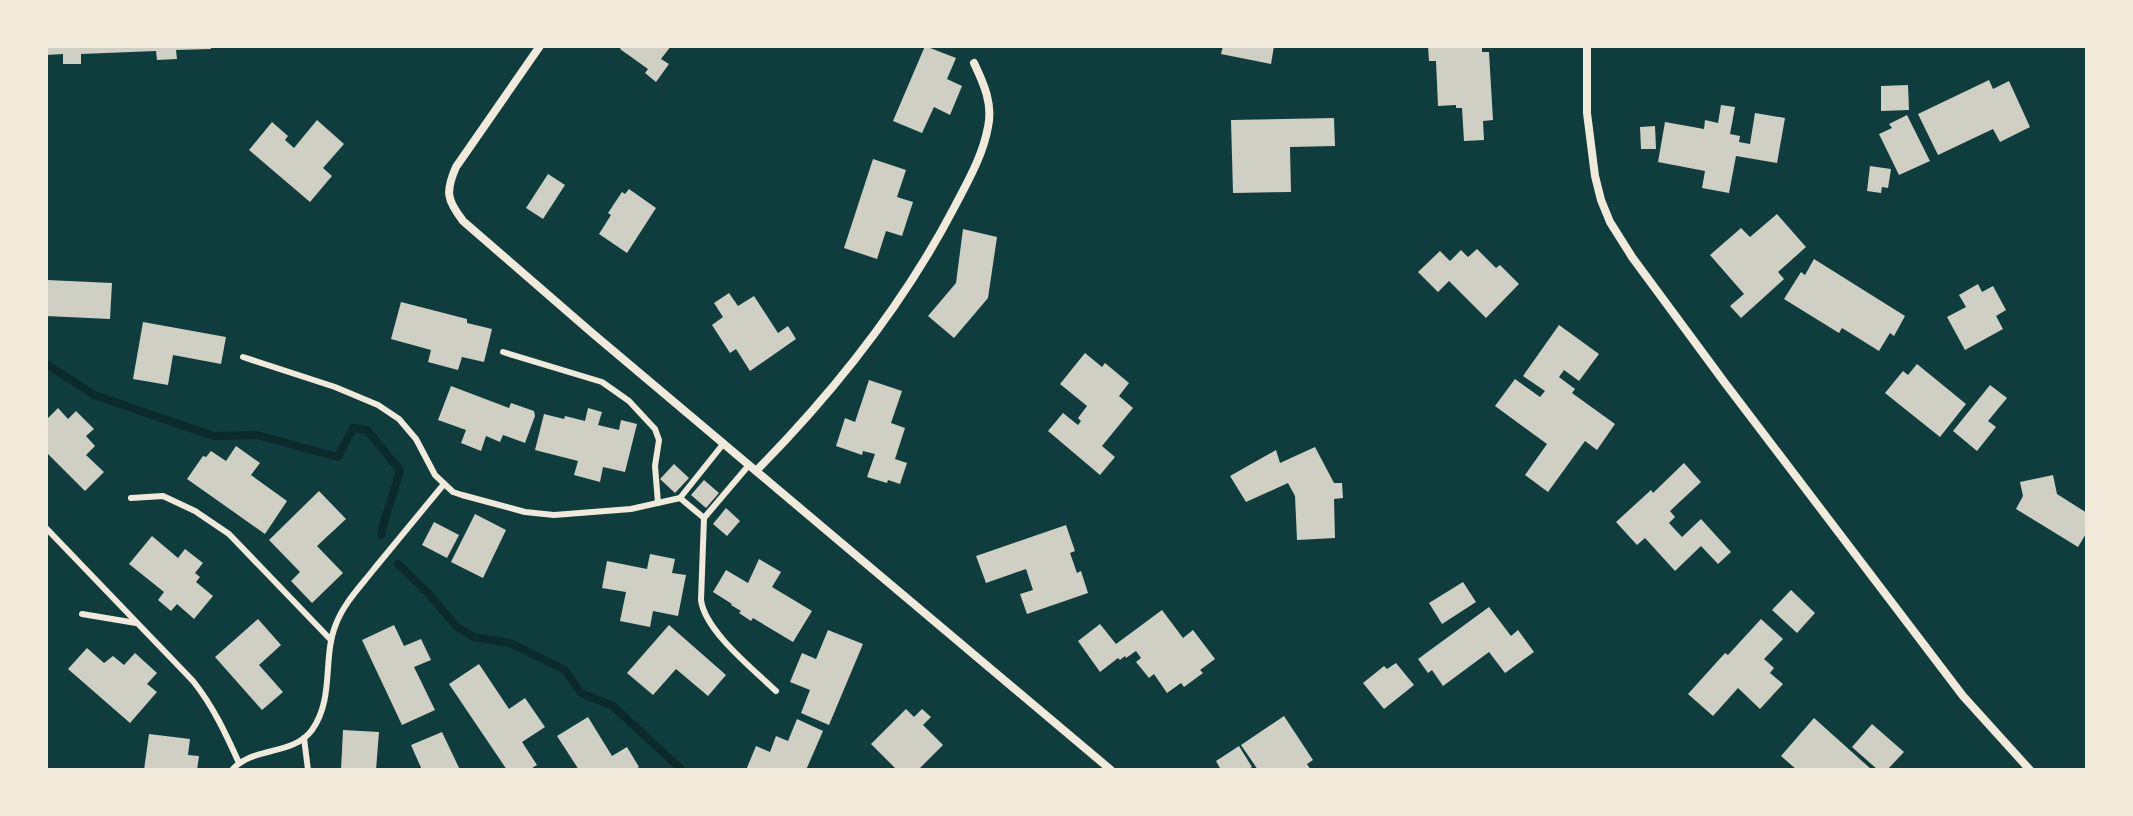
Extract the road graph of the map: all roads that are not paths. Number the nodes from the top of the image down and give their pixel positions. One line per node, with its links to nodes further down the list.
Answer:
1 (540, 46): 6 (street)
2 (1587, 46): 23 (street)
3 (974, 63): 7 (street)
4 (503, 352): 11 (lane)
5 (243, 357): 8 (lane)
6 (724, 443): 7 (street); 10 (lane)
7 (753, 468): 12 (lane); 22 (street)
8 (444, 484): 11 (lane); 16 (lane)
9 (131, 498): 16 (lane)
10 (680, 498): 11 (lane); 12 (lane)
11 (658, 503)
12 (704, 518): 17 (lane)
13 (46, 528): 15 (lane)
14 (82, 614): 15 (lane)
15 (136, 623): 19 (lane)
16 (331, 640): 18 (lane)
17 (776, 691)
18 (304, 738): 19 (lane); 21 (lane)
19 (239, 763): 20 (lane)
20 (232, 770)
21 (308, 770)
22 (1111, 770)
23 (2030, 770)

